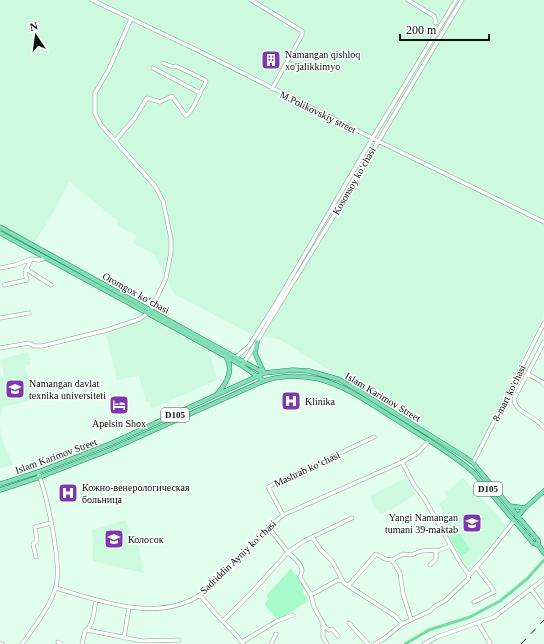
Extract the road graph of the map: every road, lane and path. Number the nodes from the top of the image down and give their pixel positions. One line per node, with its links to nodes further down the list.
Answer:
1 (92, 0): 6 (street, M.Polikovskiy street)
2 (251, 0): 10 (street)
3 (408, 0): 7 (street)
4 (456, 0): 12 (street, Kosonsoy koʻchasi)
5 (462, 0): 14 (street, Kosonsoy koʻchasi)
6 (131, 19): 10 (street, M.Polikovskiy street); 13 (street)
7 (436, 23)
8 (163, 63): 11 (street)
9 (153, 68): 11 (street)
10 (272, 89): 12 (street, M.Polikovskiy street)
11 (200, 93): 13 (street)
12 (372, 139): 14 (street, M.Polikovskiy street); 37 (street, Kosonsoy koʻchasi)
13 (115, 141): 28 (street)
14 (378, 141): 15 (street, M.Polikovskiy street); 33 (street, Kosonsoy koʻchasi)
15 (544, 222)
16 (0, 227): 18 (main road, Oromgox ko‘chasi)
17 (0, 234): 19 (main road, Oromgox ko‘chasi)
18 (17, 236): 21 (street); 28 (main road, Oromgox ko‘chasi)
19 (6, 237): 20 (street); 21 (main road, Oromgox ko‘chasi)
20 (0, 238)
21 (14, 241): 22 (main road, Oromgox ko‘chasi)
22 (46, 258): 23 (street); 30 (main road, Oromgox ko‘chasi)
23 (30, 259): 24 (street); 25 (street)
24 (0, 268)
25 (26, 269): 26 (street); 27 (street)
26 (4, 285)
27 (51, 285)
28 (151, 310): 30 (street); 37 (main road, Oromgox ko‘chasi)
29 (29, 313): 31 (street)
30 (147, 314): 35 (street); 36 (main road, Oromgox ko‘chasi)
31 (0, 318)
32 (544, 323): 49 (street, 8-mart ko'chasi)
33 (257, 342): 38 (street, Kosonsoy koʻchasi); 39 (main road)
34 (544, 342): 40 (street)
35 (0, 348)
36 (226, 357): 38 (main road, Oromgox ko‘chasi); 44 (main road)
37 (236, 357): 38 (main road, Oromgox ko‘chasi)
38 (243, 363): 39 (main road, Oromgox ko‘chasi); 41 (main road, Oromgox ko‘chasi)
39 (264, 373): 41 (main road, Islam Karimov Street / D105); 42 (main road); 49 (main road, Islam Karimov Street / D105)
40 (528, 374): 43 (street); 45 (street)
41 (258, 376): 42 (main road, Oromgox ko‘chasi); 44 (main road, Islam Karimov Street / D105)
42 (266, 380): 47 (main road, Islam Karimov Street / D105); 51 (main road, Islam Karimov Street / D105)
43 (543, 383)
44 (216, 396): 50 (main road, Islam Karimov Street / D105)
45 (544, 426)
46 (374, 437): 57 (street, Mashrab koʻchasi)
47 (429, 440): 48 (street, Sadriddin Ayniy koʻchasi); 60 (main road, Islam Karimov Street / D105)
48 (402, 462): 57 (street, Sadriddin Ayniy koʻchasi); 65 (street)
49 (473, 463): 55 (main road, Islam Karimov Street / D105)
50 (38, 472): 51 (street); 52 (main road, Islam Karimov Street / D105)
51 (40, 477): 53 (main road, Islam Karimov Street / D105); 61 (street)
52 (0, 484)
53 (0, 490)
54 (544, 491): 56 (main road)
55 (510, 506): 56 (main road); 58 (main road, Islam Karimov Street / D105)
56 (525, 508): 58 (main road); 62 (main road)
57 (283, 515): 63 (street, Sadriddin Ayniy koʻchasi)
58 (518, 516): 60 (main road); 62 (main road, Islam Karimov Street / D105)
59 (352, 518): 64 (street)
60 (514, 521): 66 (main road, Islam Karimov Street / D105); 73 (street)
61 (51, 523): 70 (street); 78 (street)
62 (524, 523): 66 (main road, Islam Karimov Street / D105)
63 (268, 527): 68 (street); 80 (street, Sadriddin Ayniy koʻchasi)
64 (312, 537): 68 (street); 76 (street)
65 (451, 546): 67 (street); 74 (street)
66 (539, 546): 69 (main road, Islam Karimov Street / D105)
67 (436, 550): 71 (street); 72 (street)
68 (288, 552): 81 (street); 88 (street)
69 (544, 553)
70 (36, 557)
71 (392, 560): 77 (street); 87 (street)
72 (430, 565)
73 (476, 567): 74 (street); 83 (street)
74 (469, 575): 87 (street)
75 (544, 579): 79 (street)
76 (342, 580): 77 (street); 81 (street)
77 (348, 586): 90 (street)
78 (56, 588): 82 (street, Sadriddin Ayniy koʻchasi); 98 (street)
79 (531, 589): 84 (street); 91 (street)
80 (200, 595): 85 (street, Sadriddin Ayniy koʻchasi); 88 (street)
81 (311, 595): 92 (street)
82 (96, 600): 85 (street, Sadriddin Ayniy koʻchasi); 93 (street)
83 (474, 602)
84 (544, 606)
85 (129, 607): 96 (street)
86 (293, 615): 100 (street)
87 (411, 619): 90 (street)
88 (223, 621): 100 (street)
89 (349, 623): 105 (street)
90 (402, 624): 106 (street)
91 (478, 624): 101 (street); 107 (street)
92 (323, 625): 95 (street); 104 (street)
93 (87, 630): 96 (street); 102 (street)
94 (276, 634): 103 (street)
95 (338, 636)
96 (124, 638): 99 (street)
97 (179, 640): 99 (street)
98 (25, 643)
99 (142, 643)
100 (242, 643)
101 (490, 643)
102 (82, 644)
103 (271, 644)
104 (327, 644)
105 (368, 644)
106 (375, 644)
107 (424, 644)

